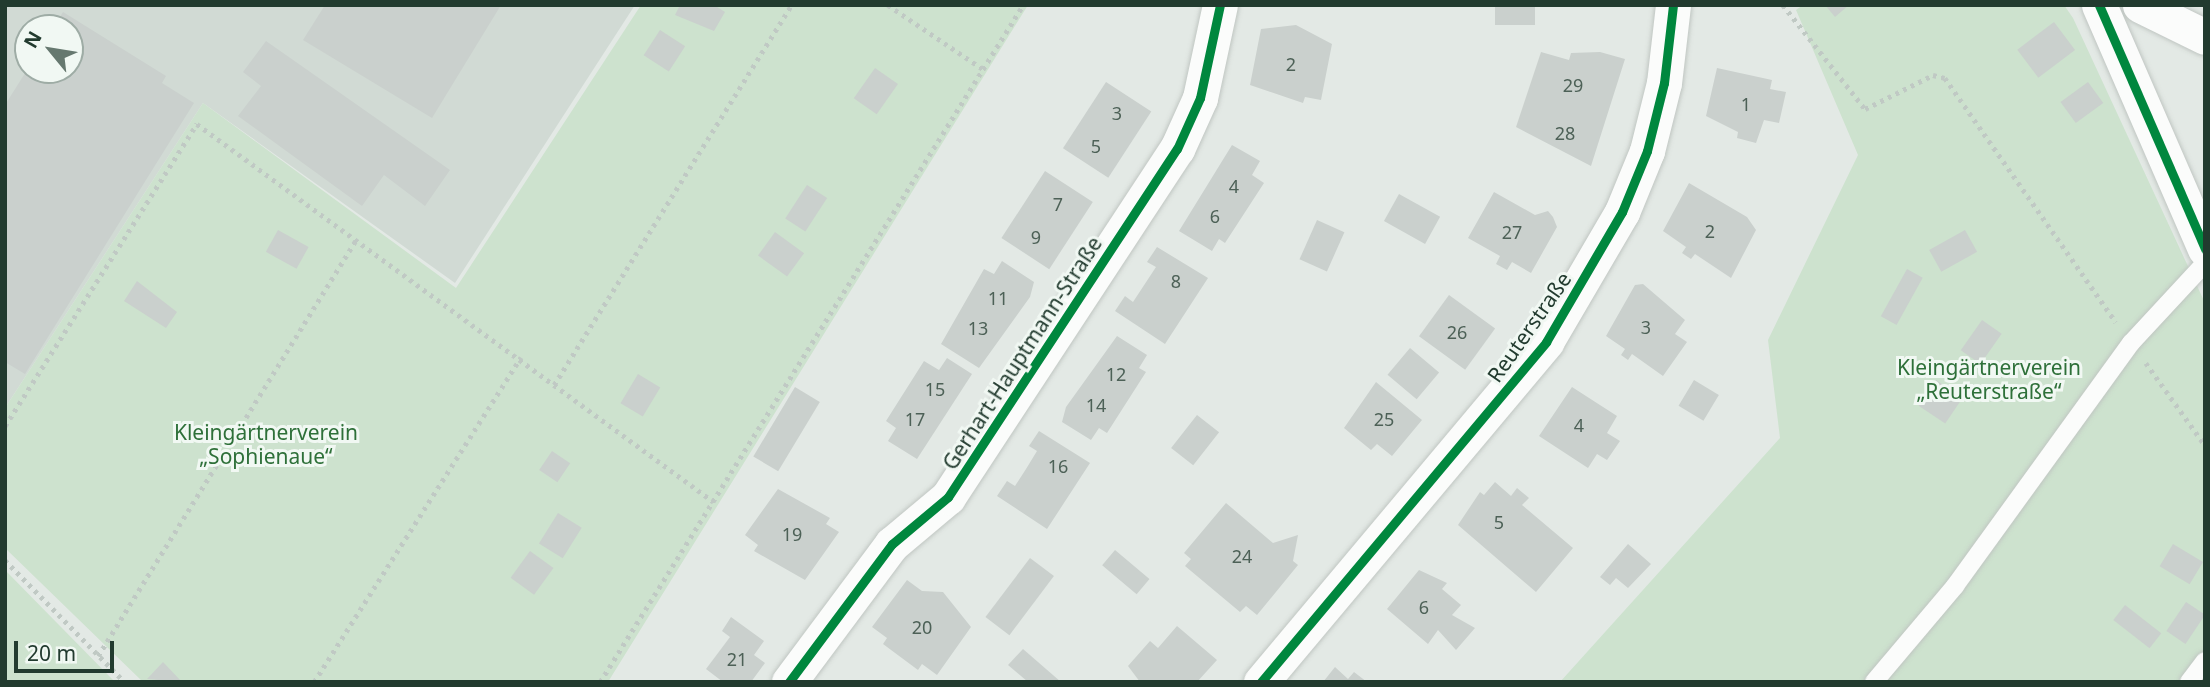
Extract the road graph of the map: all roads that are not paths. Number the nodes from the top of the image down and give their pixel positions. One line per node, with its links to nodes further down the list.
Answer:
1 (1220, 5): 9 (street, Gerhart-Hauptmann-Straße)
2 (1673, 5): 10 (street, Reuterstraße)
3 (2099, 5): 6 (street)
4 (2140, 5): 5 (street)
5 (2205, 37)
6 (2205, 249)
7 (2205, 263): 11 (lane)
8 (2205, 661): 12 (lane)
9 (789, 682)
10 (1261, 682)
11 (1874, 682)
12 (2189, 682)

